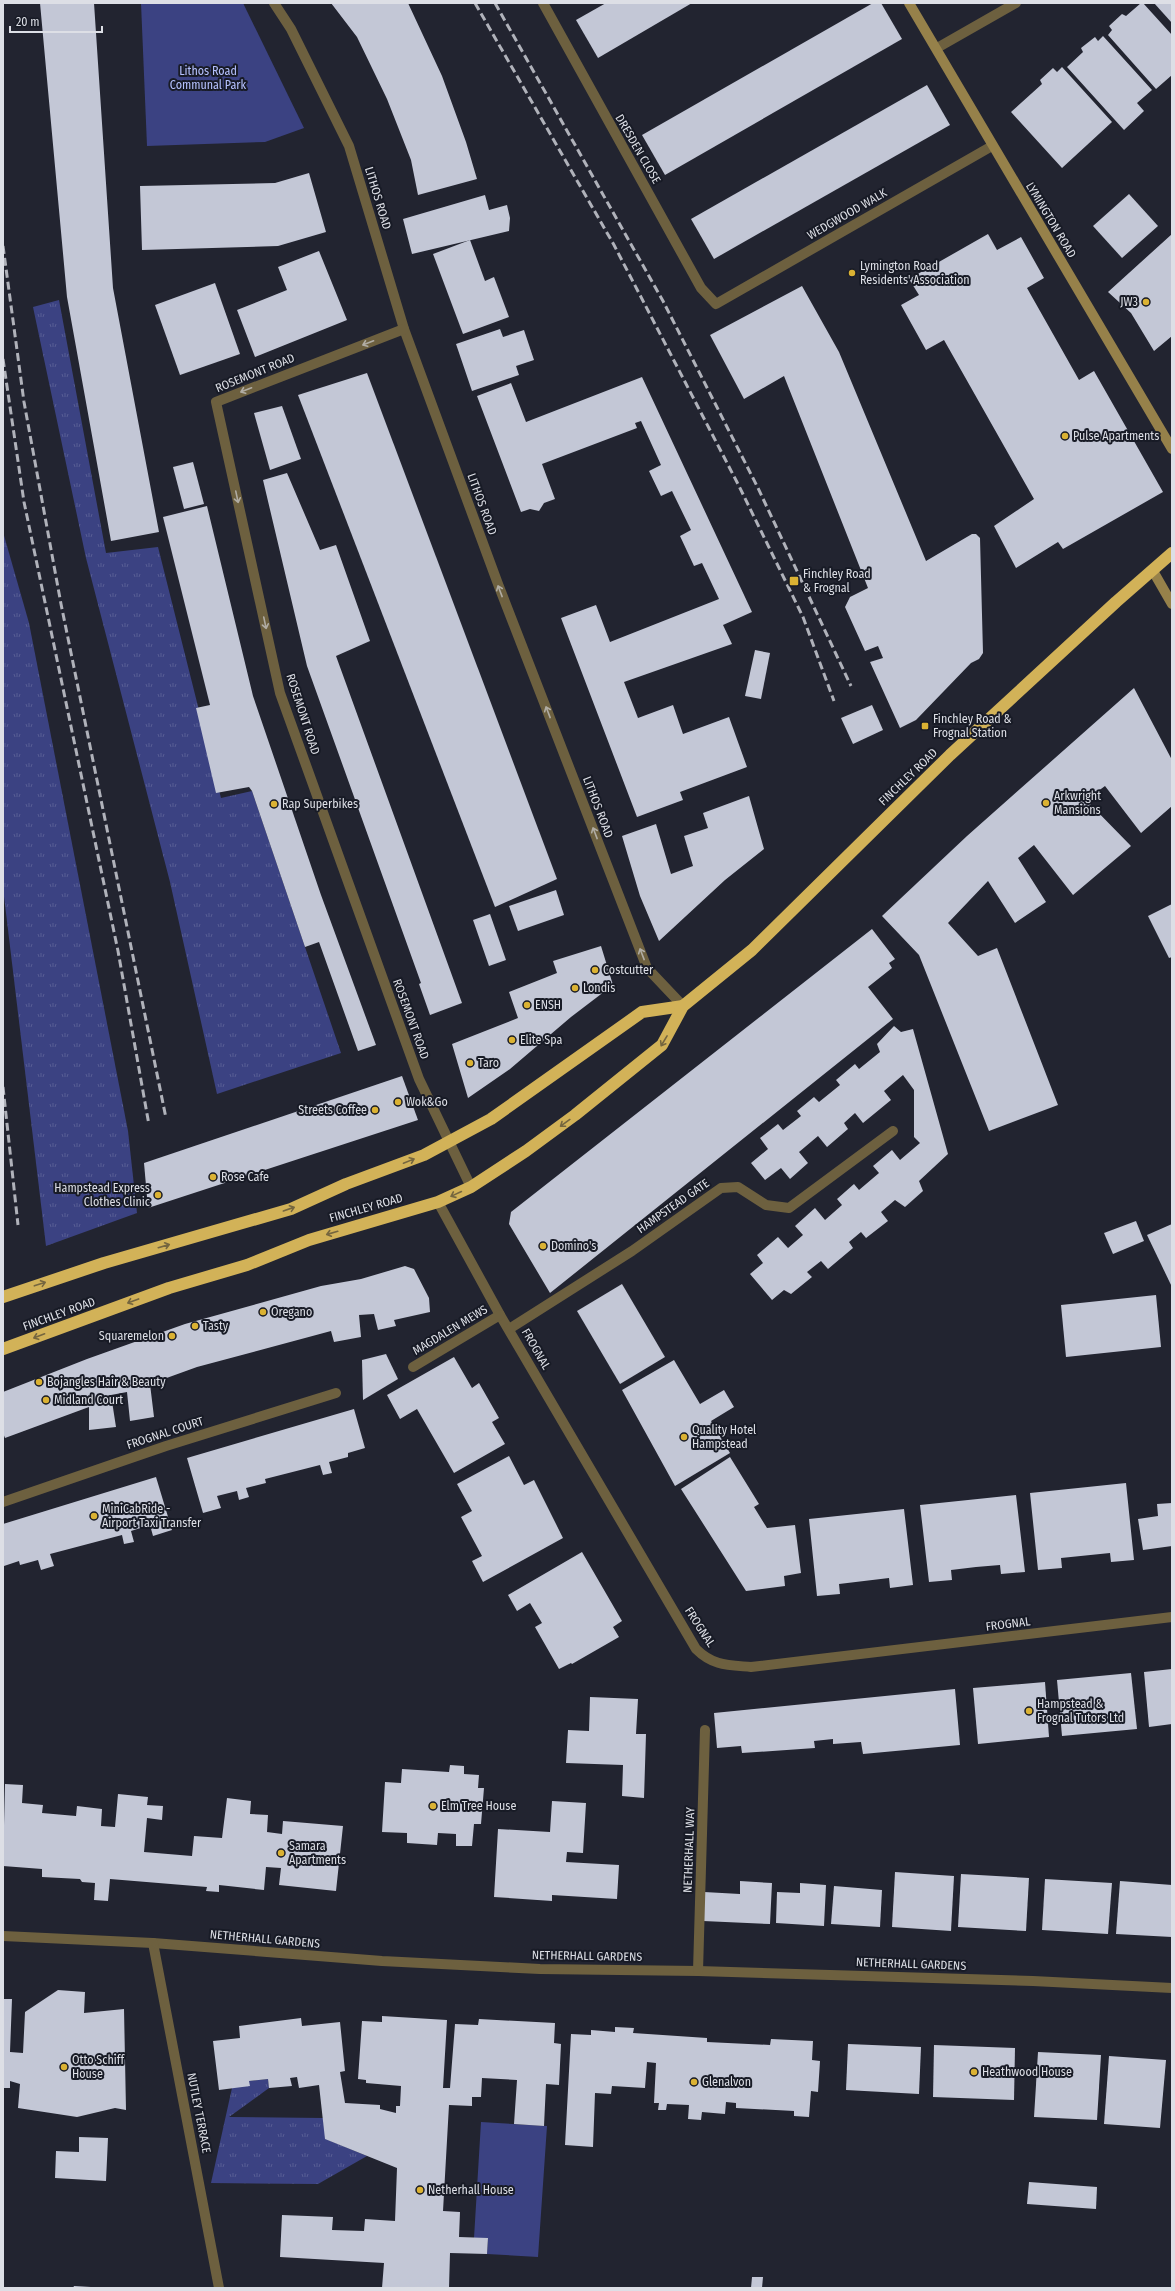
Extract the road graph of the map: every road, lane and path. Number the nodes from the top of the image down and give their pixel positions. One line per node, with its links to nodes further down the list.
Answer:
1 (274, 3): 8 (street, LITHOS ROAD)
2 (543, 3): 7 (street, DRESDEN CLOSE)
3 (909, 3): 5 (street, LYMINGTON ROAD)
4 (1016, 3): 5 (street)
5 (937, 48): 6 (street, LYMINGTON ROAD)
6 (992, 146): 7 (street, WEDGWOOD WALK); 9 (street, LYMINGTON ROAD)
7 (716, 304)
8 (404, 329): 13 (street, LITHOS ROAD, one-way to 8); 15 (street, ROSEMONT ROAD, one-way to 15)
9 (1172, 449)
10 (1172, 553): 11 (highway, FINCHLEY ROAD)
11 (1153, 572): 12 (street); 13 (highway, FINCHLEY ROAD)
12 (1172, 604)
13 (682, 1006): 15 (highway, FINCHLEY ROAD); 16 (highway, FINCHLEY ROAD, one-way to 16)
14 (893, 1131): 20 (street, HAMPSTEAD GATE)
15 (450, 1142): 16 (street, ROSEMONT ROAD); 18 (highway, FINCHLEY ROAD, one-way to 15)
16 (471, 1187): 17 (highway, FINCHLEY ROAD, one-way to 17)
17 (438, 1202): 19 (street, FROGNAL); 21 (highway, FINCHLEY ROAD, one-way to 21)
18 (3, 1297)
19 (500, 1315): 20 (street, FROGNAL); 22 (street, MAGDALEN MEWS)
20 (509, 1329): 25 (street, FROGNAL)
21 (3, 1350)
22 (413, 1367)
23 (336, 1393): 24 (street, FROGNAL COURT)
24 (3, 1502)
25 (1172, 1617)
26 (705, 1730): 29 (street, NETHERHALL WAY)
27 (3, 1936): 28 (street, NETHERHALL GARDENS)
28 (153, 1943): 29 (street, NETHERHALL GARDENS); 31 (street, NUTLEY TERRACE)
29 (698, 1971): 30 (street, NETHERHALL GARDENS)
30 (1172, 1988)
31 (219, 2288)

